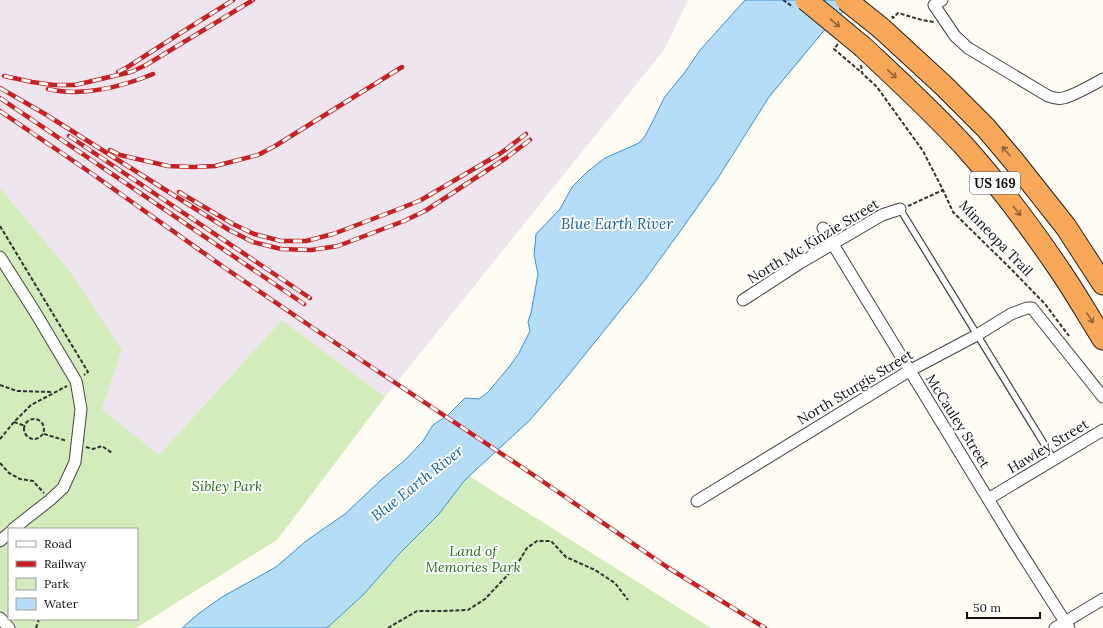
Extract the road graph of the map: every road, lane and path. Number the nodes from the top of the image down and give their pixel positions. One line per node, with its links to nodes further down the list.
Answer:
1 (806, 0): 7 (highway, US 169, one-way to 7, bridge)
2 (846, 0): 5 (highway, US 169, bridge)
3 (938, 3): 9 (street)
4 (922, 20): 5 (path)
5 (884, 21): 12 (highway, US 169, one-way to 5)
6 (834, 48): 8 (path, Minneopa Trail)
7 (862, 54): 8 (path); 20 (highway, US 169, one-way to 20)
8 (862, 73): 10 (path, Minneopa Trail)
9 (1102, 81)
10 (943, 190): 11 (path); 21 (path, Minneopa Trail)
11 (900, 209): 14 (street, North Mc Kinzie Street); 19 (lane)
12 (1066, 227): 16 (highway); 17 (highway, US 169)
13 (823, 228): 14 (street, McCauley Street)
14 (832, 244): 18 (street, North Mc Kinzie Street); 22 (street, McCauley Street)
15 (0, 256): 32 (street)
16 (1103, 270)
17 (1103, 284)
18 (743, 300)
19 (977, 335): 22 (street, North Sturgis Street); 25 (street, North Sturgis Street); 29 (lane)
20 (1103, 339)
21 (1072, 341)
22 (909, 371): 31 (street, McCauley Street); 33 (street, North Sturgis Street)
23 (0, 385): 24 (path)
24 (53, 392)
25 (1103, 397)
26 (14, 422): 27 (path)
27 (25, 426): 27 (path)
28 (1103, 430): 29 (street, Hawley Street)
29 (1054, 460): 31 (street, Hawley Street)
30 (0, 463): 32 (path)
31 (988, 499): 40 (street, McCauley Street)
32 (50, 500): 34 (street)
33 (697, 500)
34 (15, 528)
35 (8, 533): 36 (street)
36 (0, 541)
37 (1103, 599): 40 (street)
38 (628, 600): 42 (path)
39 (0, 618): 41 (street)
40 (1067, 625): 43 (street)
41 (9, 628)
42 (388, 628)
43 (1056, 628)

